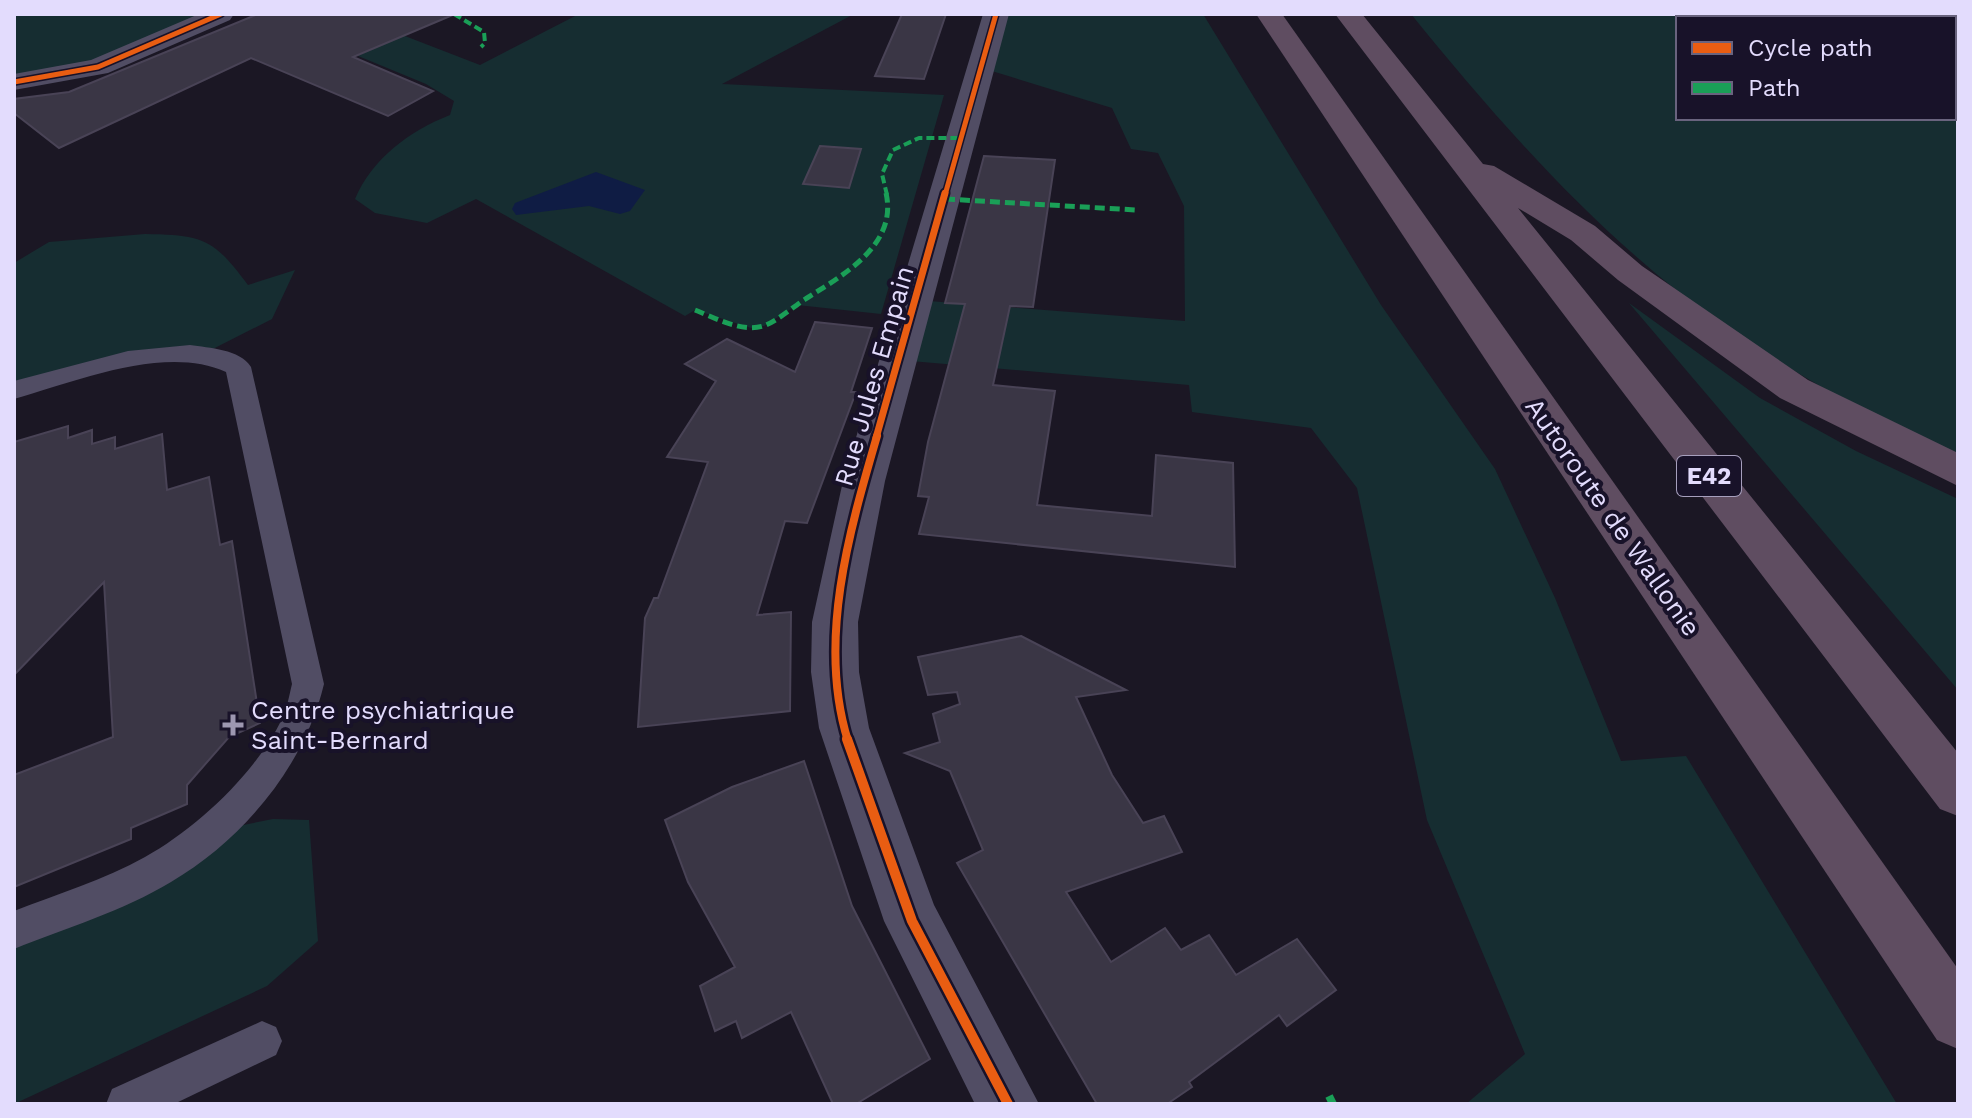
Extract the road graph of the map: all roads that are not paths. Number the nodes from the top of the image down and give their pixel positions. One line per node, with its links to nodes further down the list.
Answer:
1 (221, 14): 5 (street)
2 (996, 14): 14 (street, Rue Jules Empain)
3 (1269, 14): 11 (highway, Autoroute de Wallonie)
4 (1348, 14): 6 (highway, E42)
5 (14, 82)
6 (1460, 160): 8 (highway); 9 (highway, E42)
7 (14, 390): 10 (lane)
8 (1958, 471)
9 (1958, 792)
10 (14, 930)
11 (1958, 1019)
12 (262, 1041): 13 (lane)
13 (127, 1104)
14 (1008, 1104)

